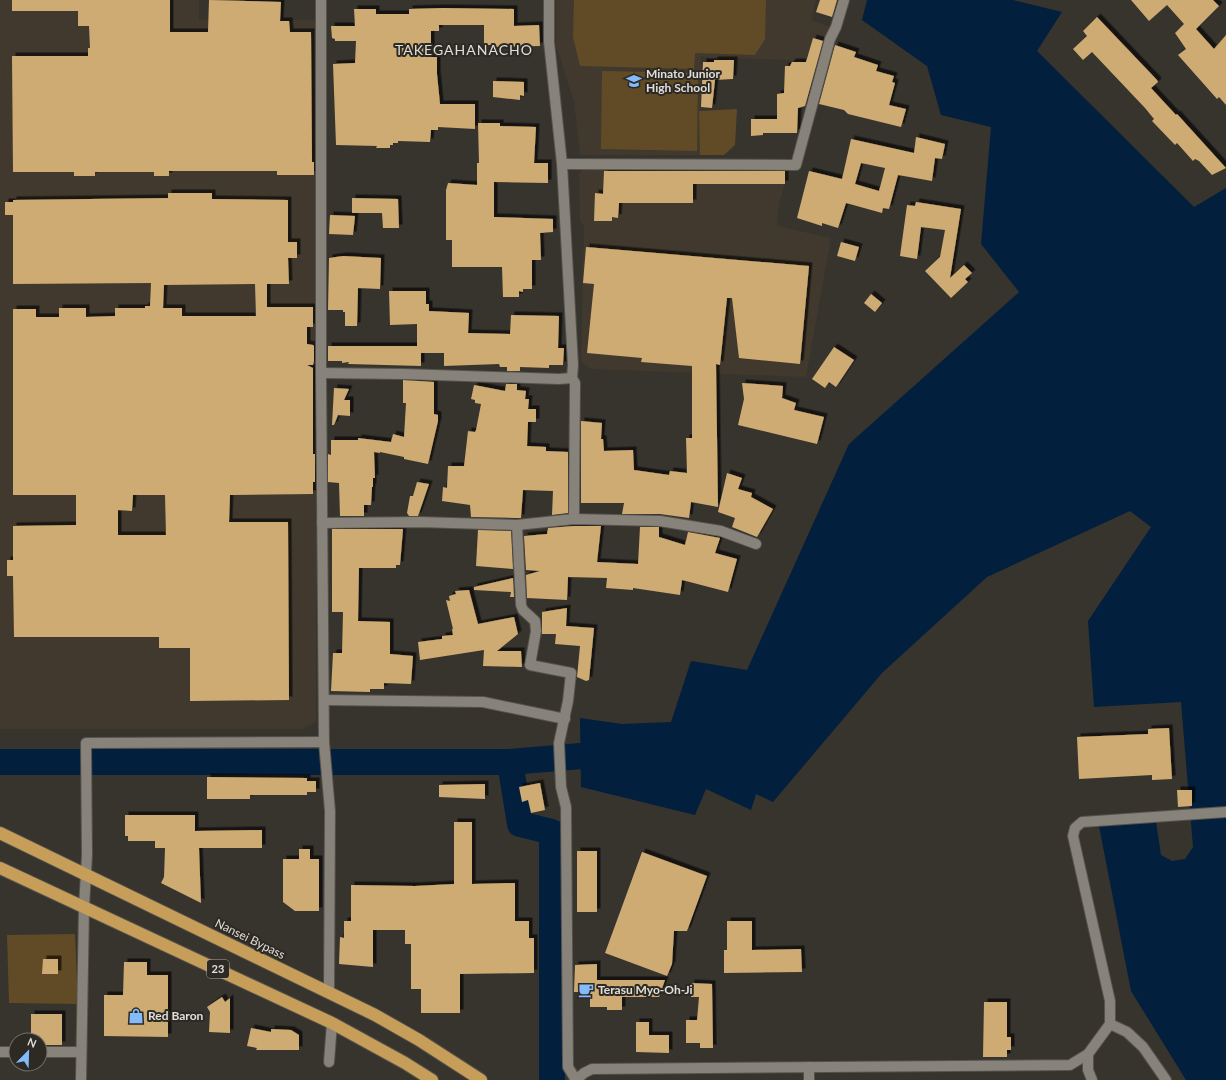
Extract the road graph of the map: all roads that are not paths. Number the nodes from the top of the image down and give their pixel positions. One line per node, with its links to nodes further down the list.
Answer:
1 (321, 0): 5 (street)
2 (549, 0): 4 (street)
3 (844, 0): 4 (street)
4 (562, 164): 6 (street)
5 (321, 373): 6 (street); 8 (street)
6 (572, 378): 7 (street)
7 (574, 519): 9 (street); 10 (street)
8 (322, 523): 9 (street); 11 (street)
9 (517, 525): 12 (street)
10 (756, 544)
11 (324, 700): 12 (street); 13 (street)
12 (565, 719): 30 (street)
13 (324, 742): 17 (street); 19 (street)
14 (1226, 812): 21 (street)
15 (0, 833): 17 (highway, Nansei Bypass / 23)
16 (0, 868): 18 (highway, 23)
17 (86, 875): 18 (street); 19 (highway, Nansei Bypass / 23)
18 (84, 907): 20 (highway, 23); 23 (street)
19 (329, 993): 29 (highway, Nansei Bypass / 23)
20 (332, 1023): 25 (street); 28 (highway, 23)
21 (1110, 1024): 24 (street); 33 (street)
22 (48, 1052): 23 (street)
23 (81, 1052): 27 (street)
24 (1088, 1054): 26 (street); 32 (street)
25 (329, 1062)
26 (809, 1067): 30 (street); 31 (street)
27 (81, 1080)
28 (432, 1080)
29 (481, 1080)
30 (576, 1080)
31 (809, 1080)
32 (1092, 1080)
33 (1166, 1080)

